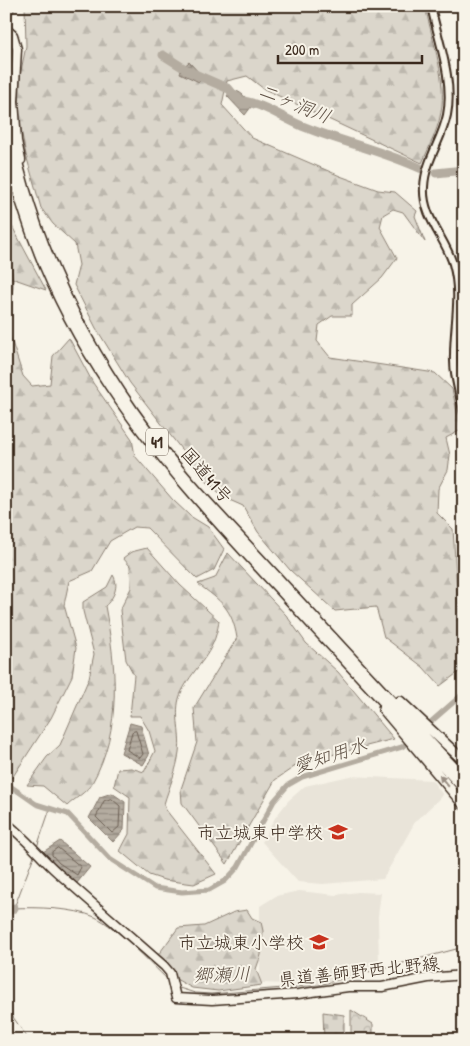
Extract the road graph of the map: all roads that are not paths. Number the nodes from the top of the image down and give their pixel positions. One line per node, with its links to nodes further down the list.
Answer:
1 (10, 6): 3 (main road)
2 (431, 6): 9 (street)
3 (6, 15)
4 (6, 29): 8 (main road)
5 (6, 108): 8 (highway, 国道41号 / 41)
6 (6, 142): 8 (highway, 国道41号 / 41)
7 (6, 162): 8 (main road)
8 (23, 194): 10 (highway, 国道41号 / 41)
9 (464, 415)
10 (357, 669): 11 (highway, 国道41号 / 41); 11 (highway)
11 (404, 718): 12 (highway, 国道41号 / 41); 12 (highway); 13 (highway)
12 (430, 752): 14 (highway, 国道41号 / 41); 15 (highway, 国道41号 / 41); 16 (highway, one-way to 12)
13 (464, 761)
14 (464, 778)
15 (464, 788)
16 (464, 805)
17 (6, 823): 18 (main road, 県道善師野西北野線)
18 (464, 974)

